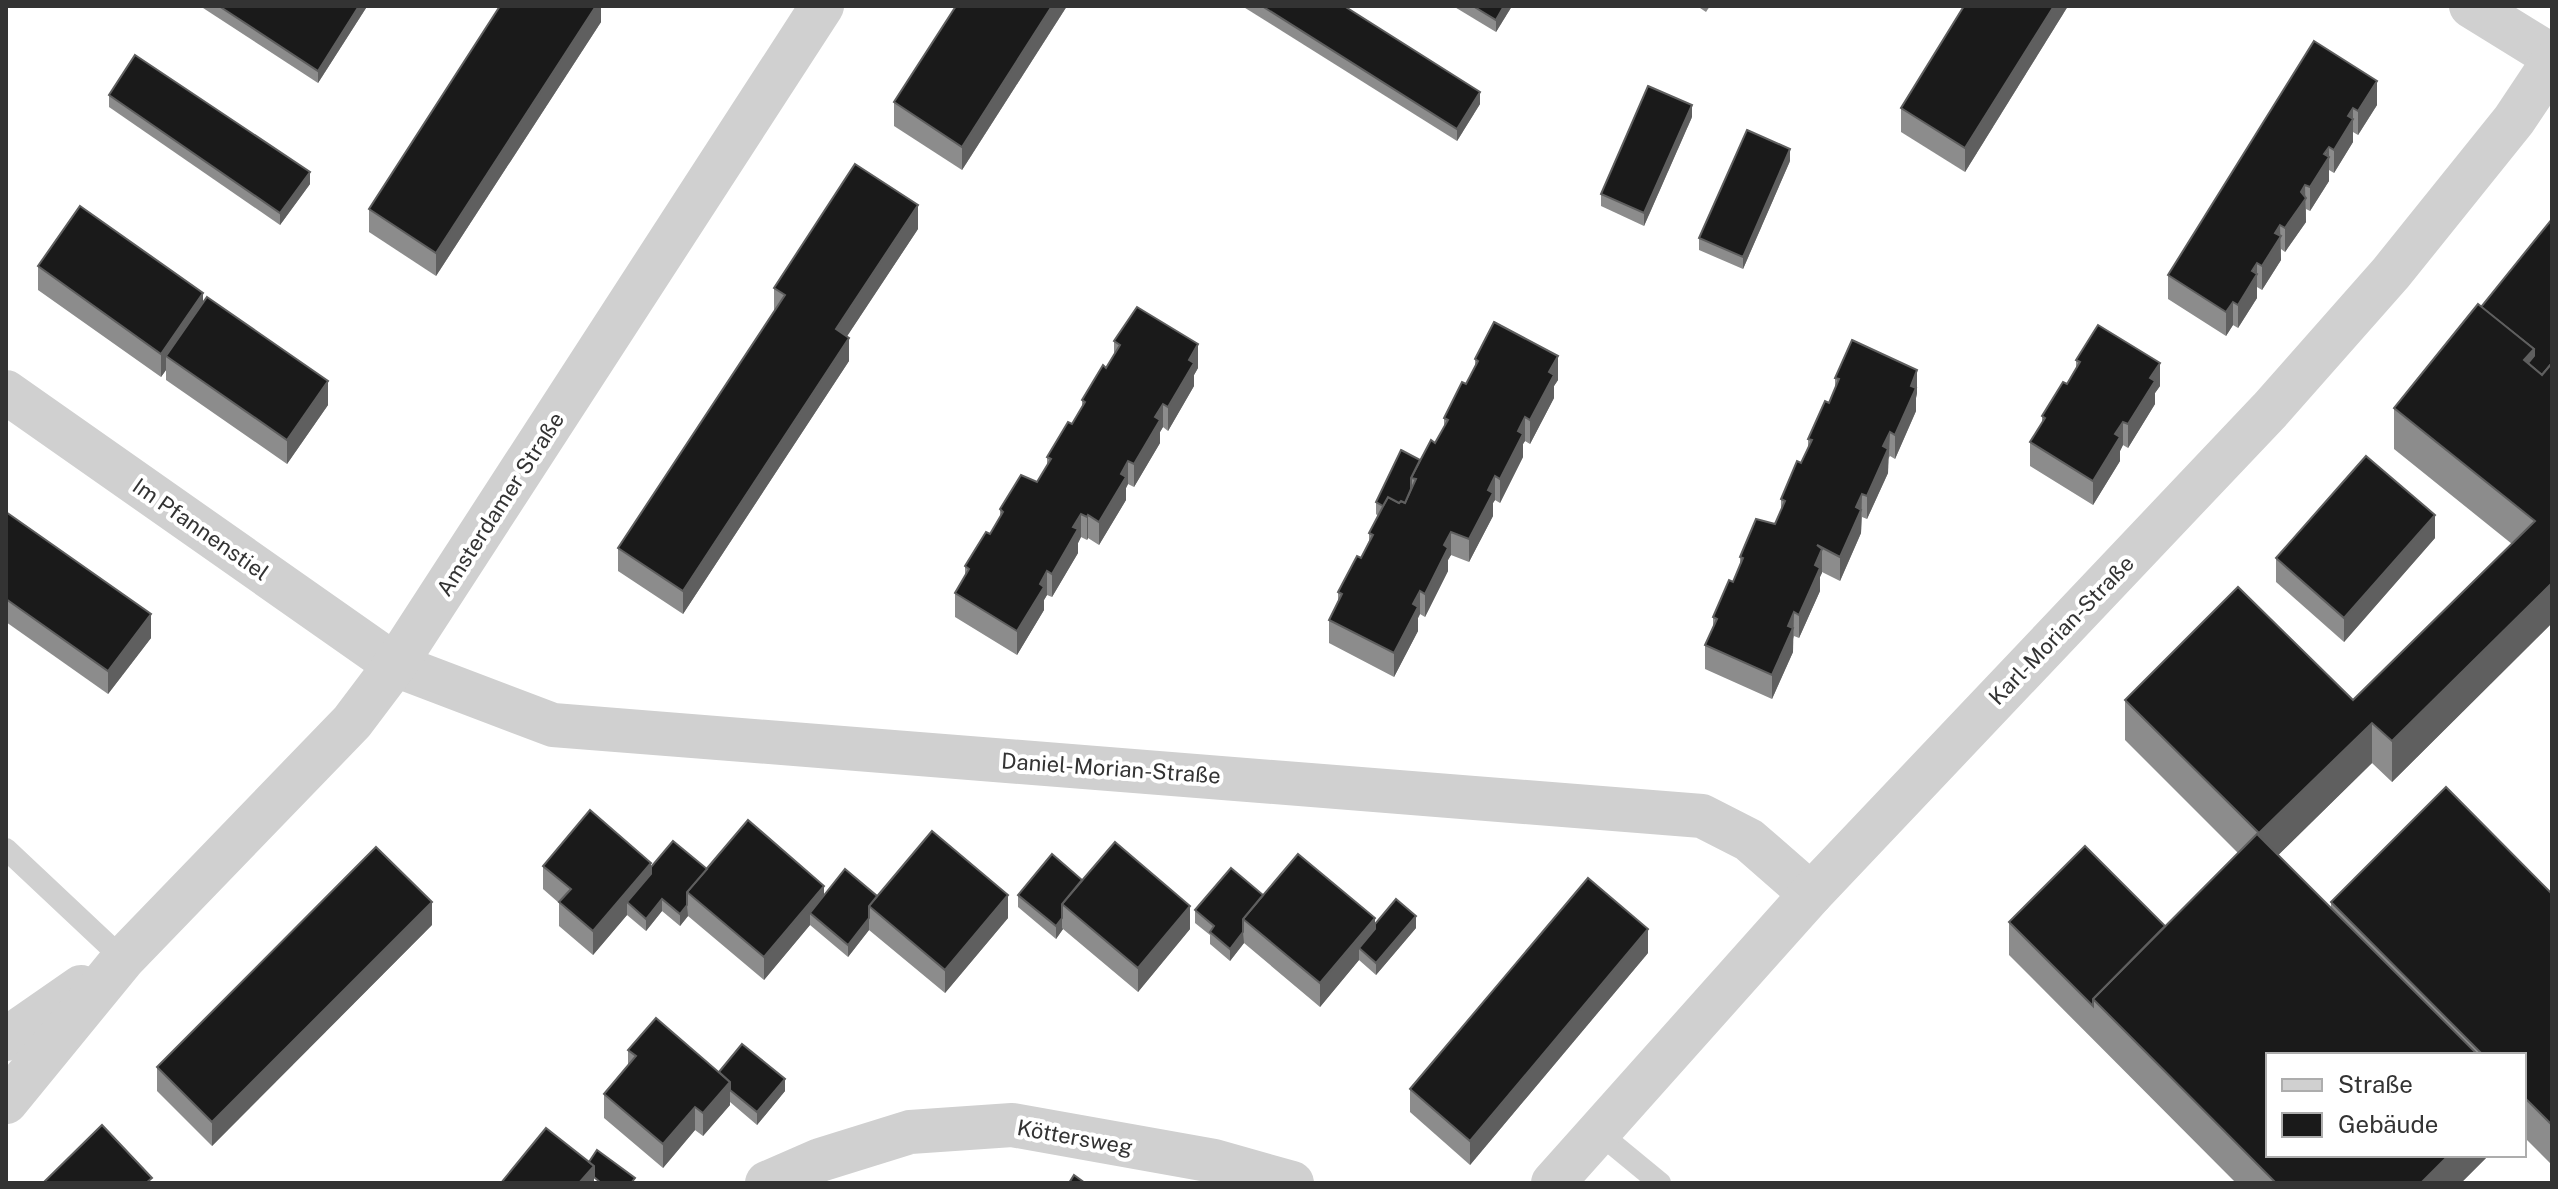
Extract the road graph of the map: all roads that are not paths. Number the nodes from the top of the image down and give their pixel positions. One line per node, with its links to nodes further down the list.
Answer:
1 (822, 6): 6 (street, Amsterdamer Straße)
2 (2471, 6): 3 (street)
3 (2552, 56)
4 (2552, 63): 8 (street, Karl-Morian-Straße)
5 (6, 392): 6 (street, Im Pfannenstiel)
6 (395, 665): 8 (street, Daniel-Morian-Straße); 9 (street, Amsterdamer Straße)
7 (6, 849): 9 (lane)
8 (1811, 894): 12 (street, Karl-Morian-Straße)
9 (123, 959): 10 (street, Amsterdamer Straße); 11 (street, Amsterdamer Straße)
10 (6, 1039)
11 (6, 1102)
12 (1598, 1132): 15 (street, Karl-Morian-Straße); 16 (lane)
13 (767, 1183): 14 (street, Köttersweg)
14 (1292, 1183)
15 (1553, 1183)
16 (1660, 1183)

